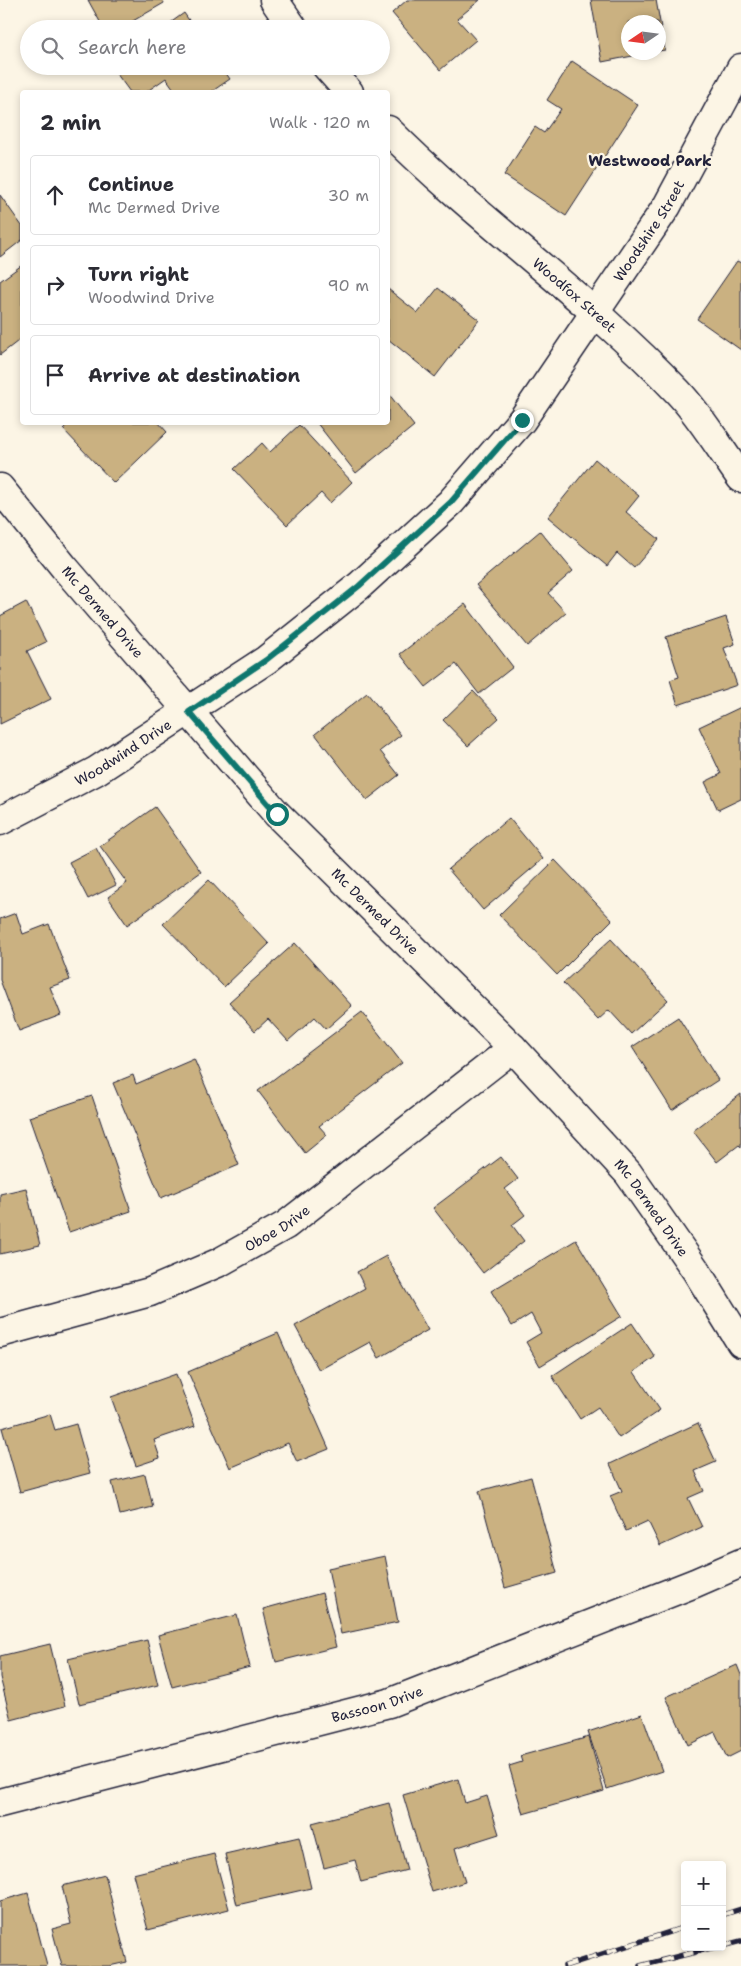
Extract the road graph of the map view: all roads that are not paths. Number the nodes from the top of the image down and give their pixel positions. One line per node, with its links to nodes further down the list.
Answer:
1 (274, 0): 2 (street)
2 (288, 20)
3 (741, 68): 7 (street, Woodshire Street)
4 (334, 75): 5 (street)
5 (347, 90)
6 (390, 132): 7 (street, Woodfox Street)
7 (596, 313): 8 (street, Woodfox Street); 10 (street, Woodwind Drive)
8 (741, 478)
9 (0, 488): 10 (street, Mc Dermed Drive)
10 (189, 712): 11 (street, Woodwind Drive); 12 (street, Mc Dermed Drive)
11 (0, 821)
12 (513, 1048): 13 (street, Oboe Drive); 14 (street, Mc Dermed Drive)
13 (0, 1333)
14 (741, 1343)
15 (741, 1563): 16 (street, Bassoon Drive)
16 (0, 1803)

